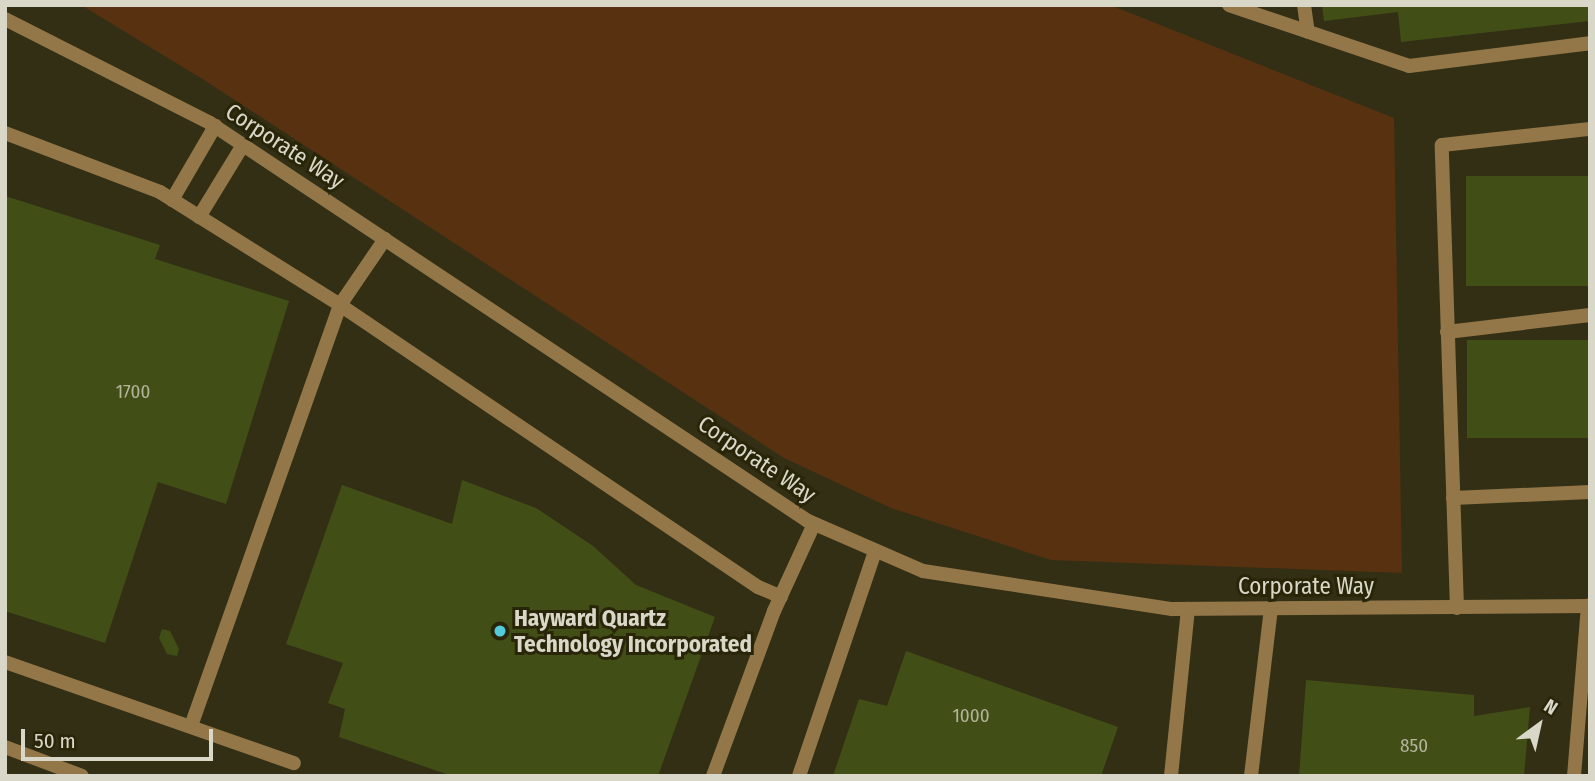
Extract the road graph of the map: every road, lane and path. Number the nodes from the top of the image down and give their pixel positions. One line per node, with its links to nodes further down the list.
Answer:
1 (1229, 5): 4 (street)
2 (1304, 5): 4 (street)
3 (5, 19): 6 (street, Corporate Way)
4 (1308, 32): 5 (street)
5 (1590, 43)
6 (215, 126): 9 (street, Corporate Way); 10 (street)
7 (1590, 129): 15 (street)
8 (5, 133): 10 (street)
9 (243, 145): 11 (street); 12 (street, Corporate Way)
10 (172, 200): 11 (street)
11 (199, 216): 13 (street)
12 (386, 239): 13 (street); 18 (street, Corporate Way)
13 (340, 305): 20 (street); 26 (street)
14 (1590, 315): 15 (street)
15 (1447, 332): 17 (street)
16 (1590, 492): 17 (street)
17 (1453, 498): 22 (street)
18 (814, 524): 19 (street, Corporate Way); 20 (street)
19 (876, 551): 23 (street, Corporate Way); 31 (street)
20 (781, 597): 30 (street)
21 (1589, 607): 22 (street, Corporate Way); 34 (street)
22 (1457, 608): 24 (street, Corporate Way)
23 (1188, 609): 24 (street, Corporate Way); 32 (street)
24 (1271, 609): 33 (street)
25 (5, 662): 26 (street)
26 (191, 726): 28 (street)
27 (5, 747): 29 (street)
28 (294, 763)
29 (82, 776)
30 (713, 776)
31 (799, 776)
32 (1171, 776)
33 (1251, 776)
34 (1574, 776)

